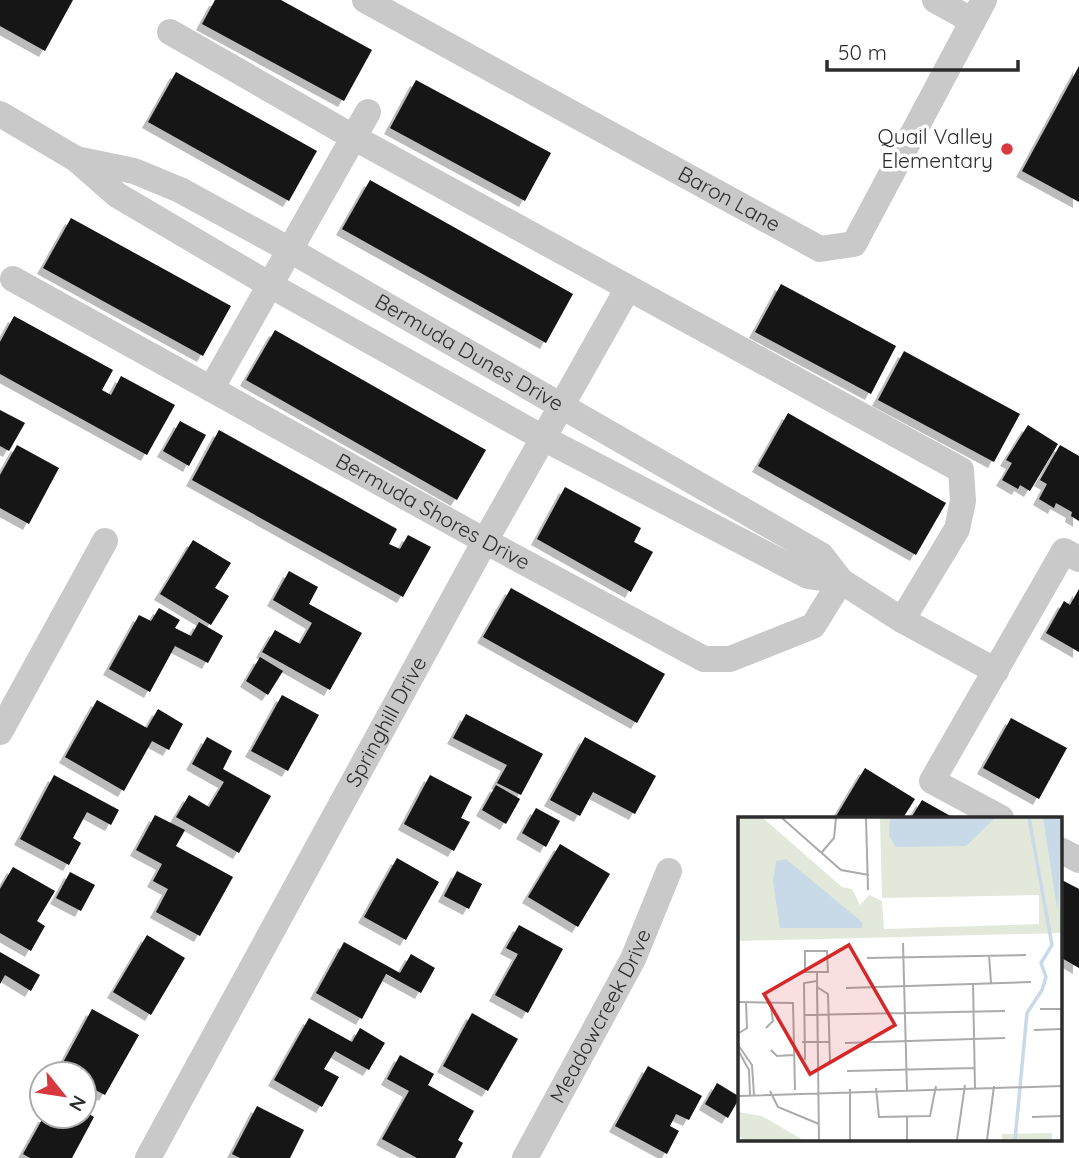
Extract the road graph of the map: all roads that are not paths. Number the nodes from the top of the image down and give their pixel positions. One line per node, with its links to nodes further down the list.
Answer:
1 (365, 0): 3 (street, Baron Lane)
2 (935, 0): 3 (street)
3 (979, 10)
4 (170, 32): 7 (street)
5 (368, 111): 7 (street)
6 (0, 114): 8 (street, Bermuda Dunes Drive)
7 (354, 137): 9 (street); 12 (street)
8 (76, 159): 9 (street, Bermuda Dunes Drive); 11 (street, Bermuda Dunes Drive)
9 (290, 250): 11 (street); 14 (street, Bermuda Dunes Drive)
10 (13, 279): 13 (street, Bermuda Shores Drive)
11 (270, 285): 13 (street); 15 (street, Bermuda Dunes Drive)
12 (628, 288): 14 (street, Springhill Drive); 20 (street)
13 (211, 389): 17 (street, Bermuda Shores Drive)
14 (560, 405): 15 (street, Springhill Drive); 19 (street, Bermuda Dunes Drive)
15 (543, 438): 17 (street, Springhill Drive); 19 (street, Bermuda Dunes Drive)
16 (105, 541): 22 (street)
17 (485, 541): 19 (street, Bermuda Shores Drive); 27 (street, Springhill Drive)
18 (1079, 559): 21 (street)
19 (841, 581): 20 (street, Bermuda Dunes Drive)
20 (902, 620): 21 (street, Bermuda Dunes Drive)
21 (996, 671): 23 (street)
22 (0, 732)
23 (999, 817)
24 (1062, 851): 25 (street)
25 (1079, 860)
26 (668, 871): 28 (street, Meadowcreek Drive)
27 (148, 1158)
28 (525, 1158)

